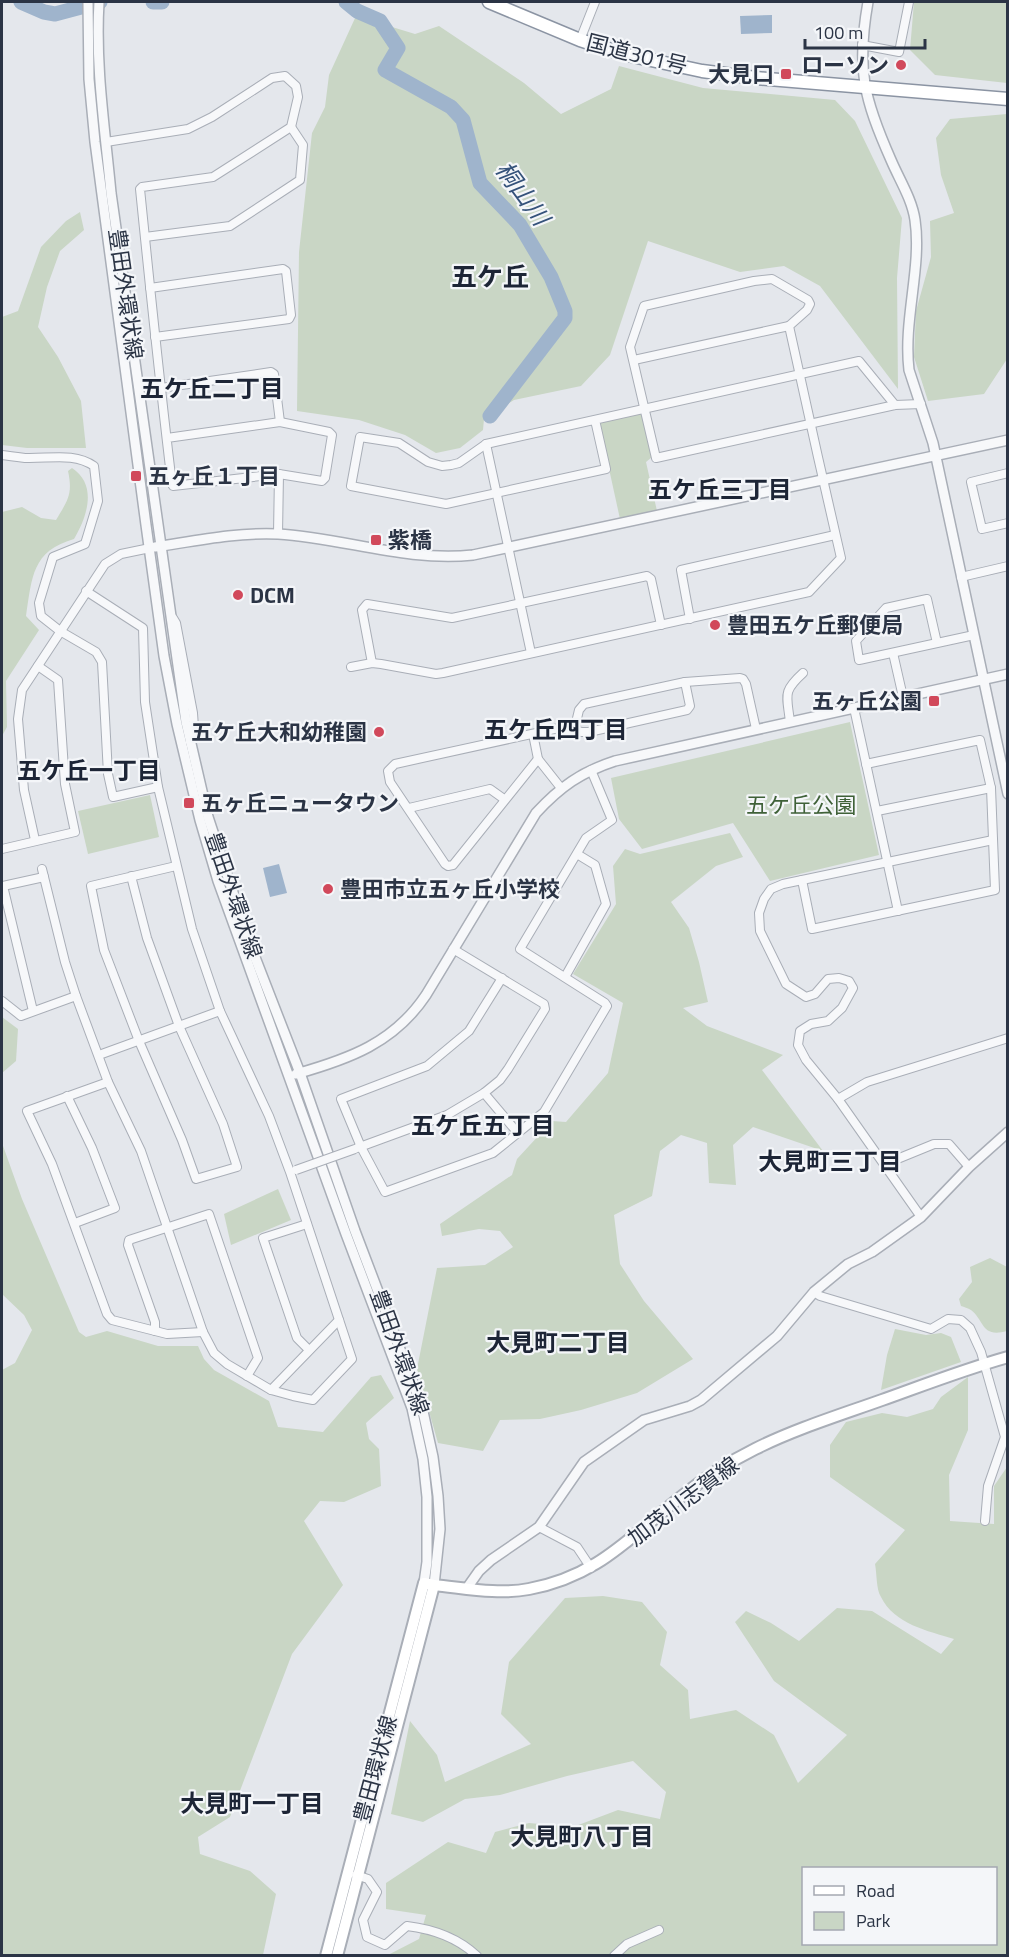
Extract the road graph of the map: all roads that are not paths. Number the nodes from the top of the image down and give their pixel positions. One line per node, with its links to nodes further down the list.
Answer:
1 (88, 2): 39 (street, 豊田外環状線)
2 (595, 2): 7 (street)
3 (865, 2): 8 (street)
4 (909, 2): 8 (street)
5 (497, 3): 7 (highway, 国道301号)
6 (99, 6): 12 (street, 豊田外環状線)
7 (580, 40): 9 (highway, 国道301号)
8 (862, 45): 9 (street)
9 (865, 88): 10 (highway, 国道301号); 21 (street)
10 (1008, 99)
11 (291, 128): 12 (street); 13 (street); 13 (street)
12 (106, 142): 38 (street, 豊田外環状線)
13 (145, 237): 14 (street)
14 (150, 288): 16 (street); 16 (street)
15 (789, 326): 17 (street); 17 (street); 18 (street)
16 (155, 337): 19 (street)
17 (634, 360): 22 (street)
18 (800, 375): 20 (street); 22 (street); 25 (street)
19 (161, 388): 24 (street); 26 (street)
20 (895, 405): 21 (street); 25 (street)
21 (921, 405): 30 (street)
22 (644, 408): 23 (street); 25 (street)
23 (595, 420): 28 (street); 34 (street)
24 (280, 422): 26 (street); 32 (street)
25 (811, 424): 33 (street)
26 (167, 438): 32 (street)
27 (1008, 440): 30 (street)
28 (486, 444): 34 (street); 34 (street)
29 (2, 455): 47 (street)
30 (935, 455): 33 (street); 42 (street)
31 (1008, 473): 35 (street)
32 (279, 474): 36 (street)
33 (823, 479): 37 (street); 40 (street)
34 (497, 494): 40 (street)
35 (1008, 523)
36 (278, 534): 38 (street); 40 (street)
37 (836, 535): 45 (street); 45 (street)
38 (161, 546): 39 (street); 95 (street, 豊田外環状線)
39 (150, 548): 43 (street); 96 (street, 豊田外環状線)
40 (508, 549): 44 (street)
41 (1007, 567): 42 (street)
42 (961, 577): 48 (street)
43 (86, 591): 47 (street); 68 (street)
44 (521, 603): 46 (street); 50 (street); 52 (street)
45 (690, 618): 46 (street)
46 (661, 625): 50 (street)
47 (60, 631): 53 (street); 68 (street)
48 (974, 635): 49 (street); 57 (street)
49 (937, 643): 51 (street); 51 (street)
50 (531, 653): 52 (street)
51 (893, 653): 59 (street)
52 (372, 663): 54 (street)
53 (38, 666): 75 (street); 75 (street)
54 (351, 667)
55 (803, 673): 61 (street)
56 (1008, 674): 57 (street)
57 (983, 680): 59 (street); 71 (street)
58 (685, 682): 62 (street); 63 (street); 63 (street)
59 (903, 697): 60 (street)
60 (854, 708): 61 (street); 66 (street)
61 (790, 722): 62 (street)
62 (756, 729): 67 (street)
63 (574, 731): 64 (street)
64 (533, 734): 65 (street); 73 (street)
65 (538, 759): 69 (street); 72 (street)
66 (866, 764): 70 (street); 74 (street)
67 (591, 770): 69 (street); 78 (street)
68 (158, 787): 80 (street)
69 (561, 788): 84 (street)
70 (991, 788): 74 (street); 76 (street)
71 (1008, 794)
72 (504, 800): 73 (street); 73 (street)
73 (409, 808)
74 (877, 811): 79 (street)
75 (35, 840): 77 (street)
76 (993, 840): 79 (street); 83 (street)
77 (2, 849)
78 (577, 854): 85 (street); 85 (street)
79 (888, 862): 82 (street); 83 (street)
80 (176, 866): 81 (street); 90 (street)
81 (131, 876): 91 (street); 93 (street)
82 (802, 880): 83 (street); 100 (street)
83 (898, 911)
84 (453, 949): 86 (street); 95 (street)
85 (565, 977): 101 (street)
86 (502, 978): 98 (street); 103 (street)
87 (76, 996): 89 (street); 89 (street); 94 (street)
88 (2, 1001): 89 (street)
89 (33, 1011)
90 (220, 1011): 91 (street); 106 (street)
91 (179, 1026): 93 (street); 93 (street)
92 (1008, 1038): 100 (street)
93 (139, 1041): 94 (street)
94 (99, 1055): 97 (street)
95 (300, 1073): 96 (street); 123 (street, 豊田外環状線)
96 (289, 1076): 123 (street, 豊田外環状線)
97 (108, 1082): 99 (street); 110 (street)
98 (484, 1093): 101 (street); 103 (street)
99 (67, 1096): 108 (street); 108 (street)
100 (838, 1099): 104 (street)
101 (517, 1132): 103 (street)
102 (1008, 1132): 105 (street)
103 (358, 1148): 106 (street, bridge)
104 (885, 1164): 105 (street); 107 (street)
105 (969, 1167): 107 (street)
106 (293, 1171): 109 (street)
107 (921, 1217): 111 (street)
108 (75, 1223): 113 (street)
109 (307, 1224): 112 (street); 115 (street)
110 (168, 1227): 113 (street); 114 (street); 118 (street)
111 (814, 1292): 117 (street); 121 (street)
112 (339, 1320): 115 (street); 119 (street)
113 (155, 1331): 114 (street)
114 (203, 1332): 118 (street)
115 (309, 1350): 119 (street)
116 (1008, 1358): 117 (main road, 加茂川志賀線)
117 (985, 1364): 120 (street); 122 (main road, 加茂川志賀線)
118 (247, 1376): 119 (street)
119 (272, 1389)
120 (985, 1521)
121 (539, 1527): 122 (street); 124 (street)
122 (591, 1568): 124 (main road, 加茂川志賀線)
123 (429, 1584): 124 (main road, 加茂川志賀線); 125 (main road, 豊田環状線)
124 (467, 1588)
125 (353, 1875): 127 (main road, 豊田環状線); 128 (main road, 豊田環状線); 129 (street)
126 (659, 1930): 130 (street)
127 (326, 1956)
128 (337, 1956)
129 (477, 1956)
130 (614, 1956)

